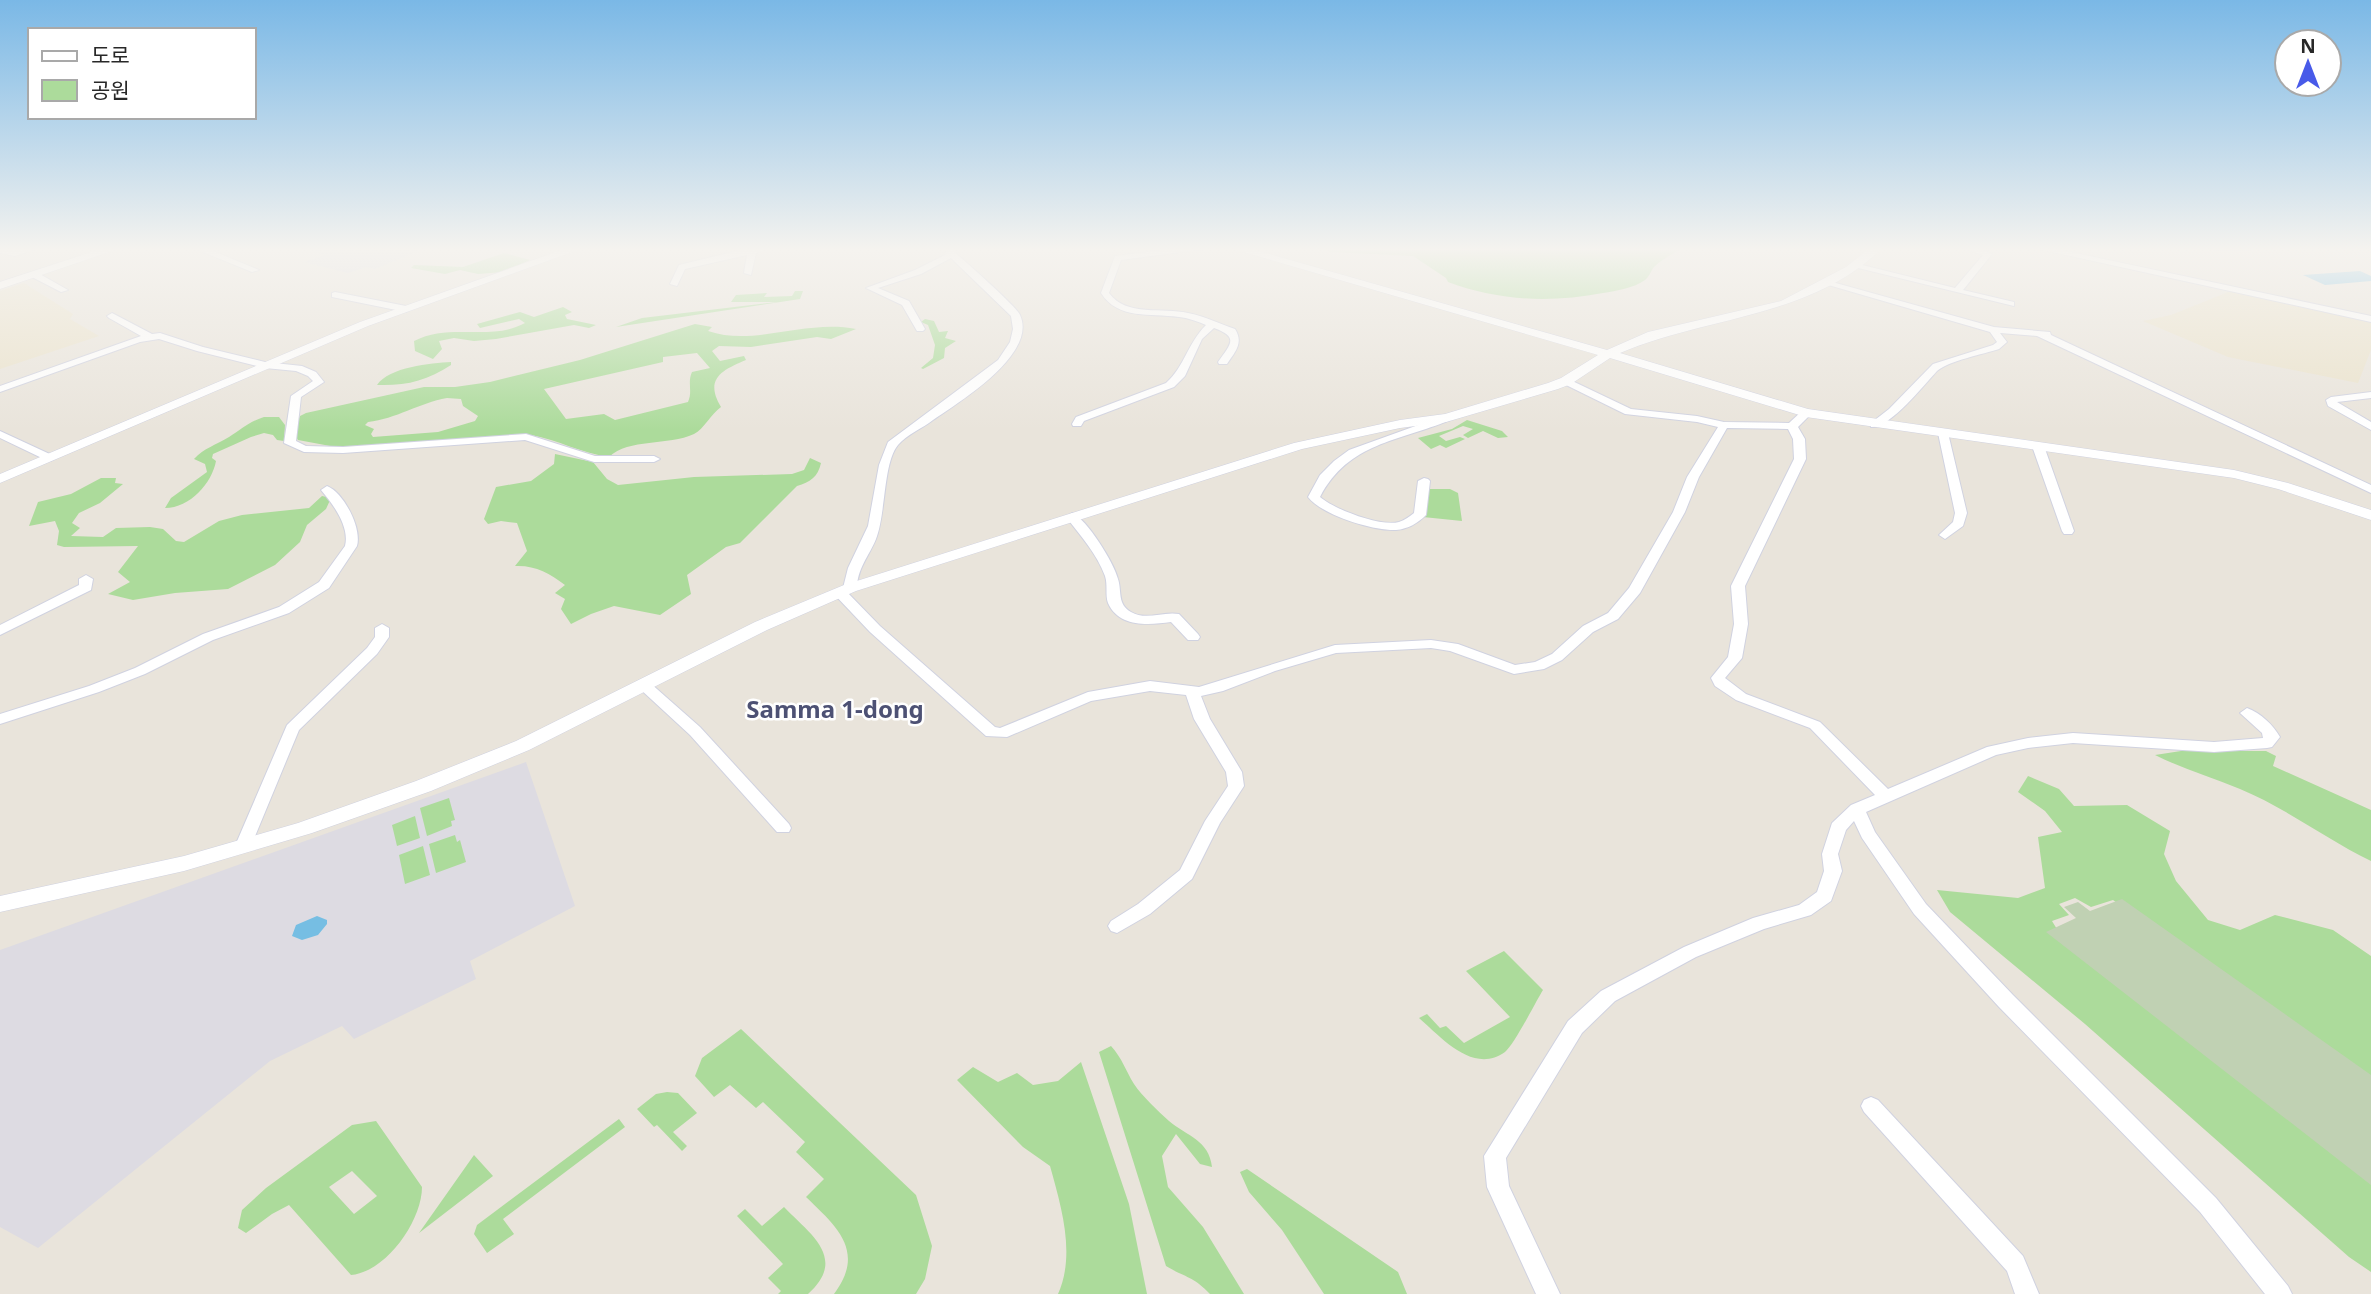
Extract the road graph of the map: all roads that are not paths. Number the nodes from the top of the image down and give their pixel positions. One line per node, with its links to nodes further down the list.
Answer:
1 (402, 308): 9 (street)
2 (909, 308): 13 (street)
3 (1009, 308): 45 (street)
4 (1129, 308): 12 (street)
5 (1444, 308): 18 (street)
6 (1767, 308): 18 (street)
7 (1919, 308): 14 (street)
8 (2321, 308): 11 (street)
9 (405, 309): 20 (street)
10 (112, 316): 17 (street)
11 (2371, 319)
12 (1212, 324): 19 (street); 26 (street)
13 (920, 329)
14 (1993, 330): 15 (street); 28 (street)
15 (2038, 333): 16 (street); 38 (street)
16 (2056, 335)
17 (149, 336): 20 (street); 22 (street)
18 (1606, 355): 21 (street); 24 (street)
19 (1223, 362)
20 (265, 365): 34 (street); 35 (street)
21 (1566, 381): 25 (street); 27 (street)
22 (0, 389)
23 (2371, 395): 30 (street)
24 (1806, 413): 28 (street); 29 (street)
25 (1446, 418): 37 (street); 41 (street)
26 (1077, 424)
27 (1724, 425): 29 (street); 50 (street)
28 (1875, 425): 31 (street)
29 (1792, 426): 53 (street)
30 (2371, 427)
31 (1943, 433): 33 (street); 43 (street)
32 (0, 434): 34 (street)
33 (2038, 446): 40 (street); 42 (street)
34 (50, 458): 36 (street)
35 (654, 458)
36 (0, 479)
37 (1424, 481)
38 (2371, 489)
39 (327, 490): 52 (street)
40 (2371, 515)
41 (1072, 517): 45 (street); 48 (street)
42 (2068, 531)
43 (1945, 535)
44 (86, 579): 47 (street)
45 (845, 590): 49 (street); 50 (street)
46 (382, 628): 56 (street)
47 (0, 631)
48 (1194, 637)
49 (644, 685): 55 (street); 56 (street)
50 (1192, 691): 58 (street)
51 (2247, 713): 53 (street)
52 (0, 719)
53 (1886, 797): 54 (street)
54 (1857, 809): 60 (street); 62 (street)
55 (783, 828)
56 (243, 846): 57 (street)
57 (0, 904)
58 (1117, 926)
59 (1871, 1107): 61 (street)
60 (1548, 1294)
61 (2027, 1294)
62 (2280, 1294)

